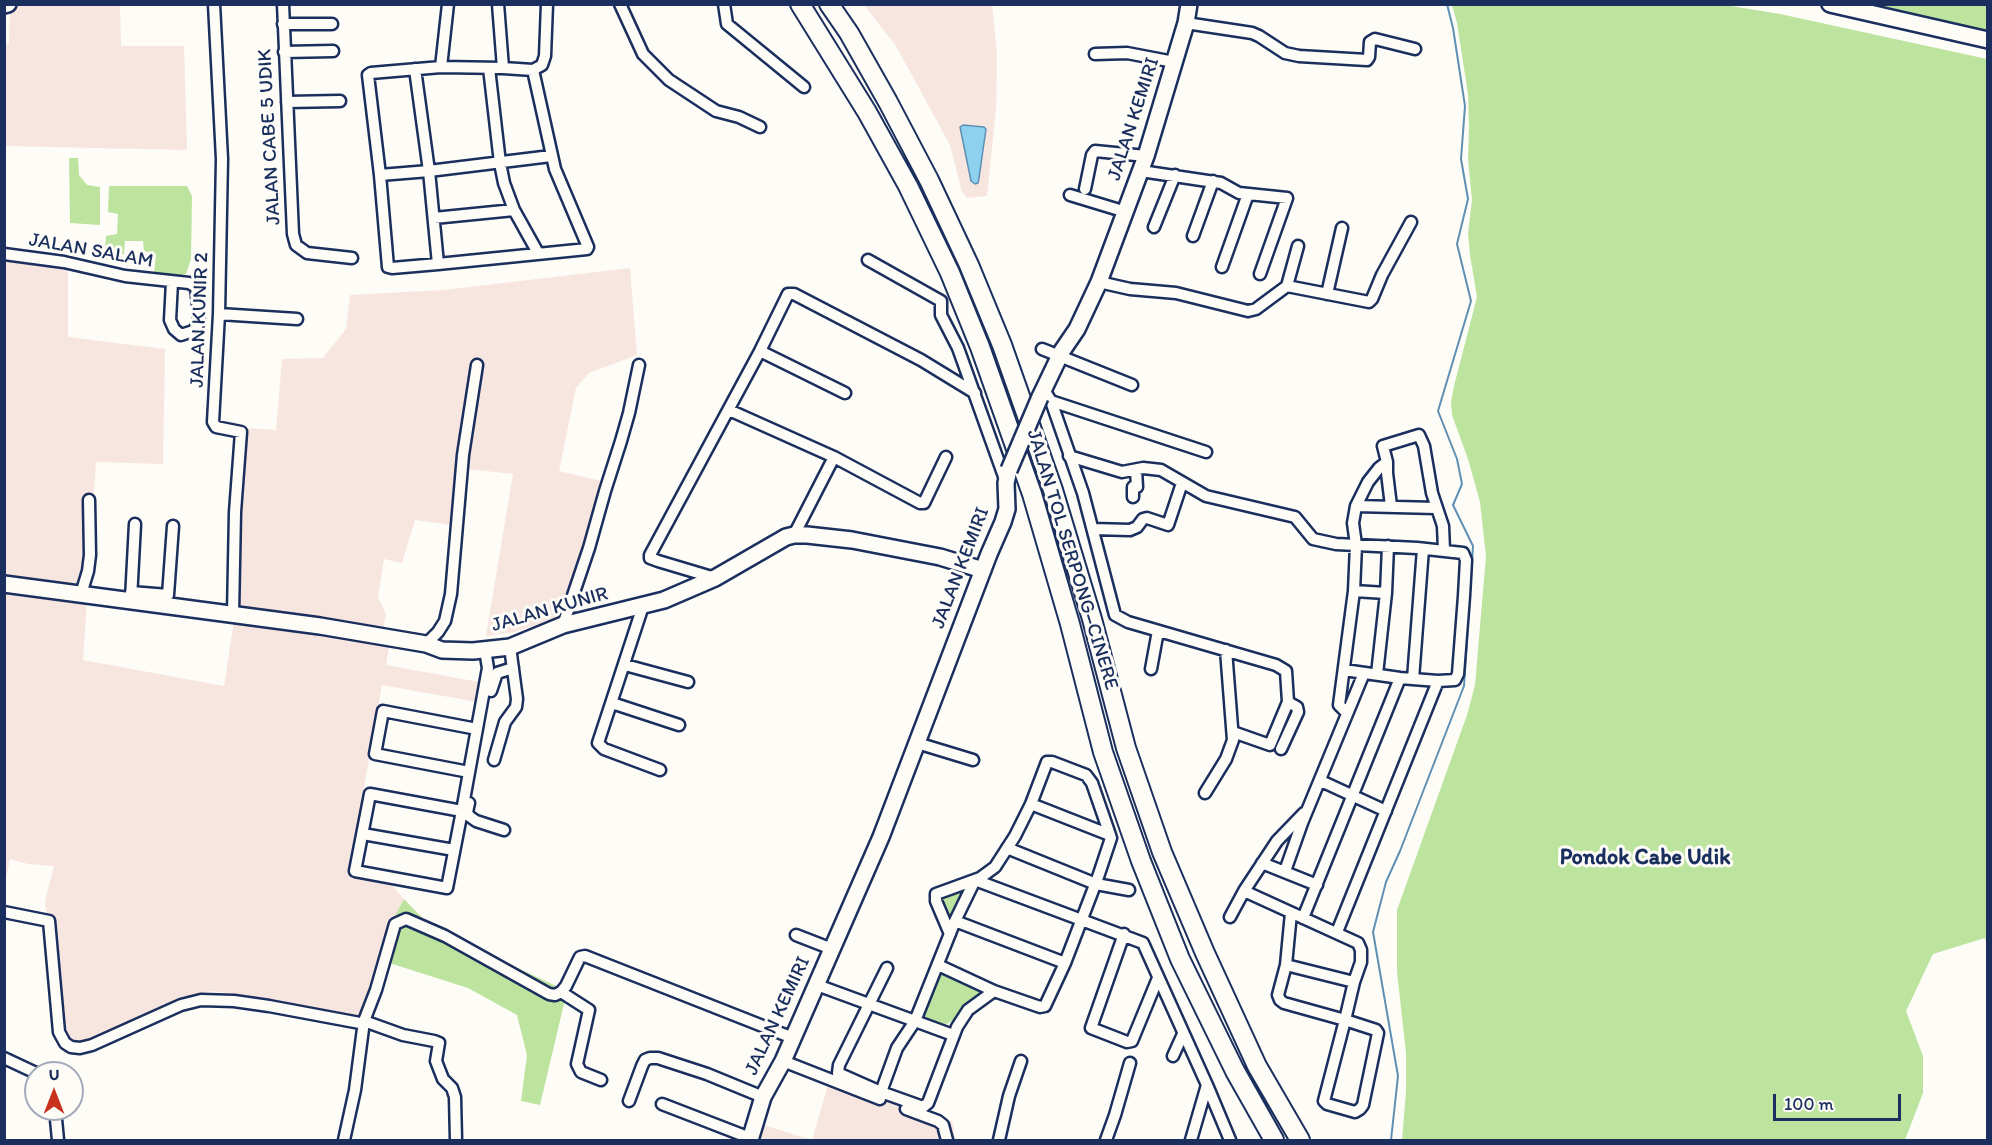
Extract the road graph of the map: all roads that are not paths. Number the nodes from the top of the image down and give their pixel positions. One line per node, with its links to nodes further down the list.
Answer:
1 (214, 4): 60 (street, JALAN KUNIR 2)
2 (283, 4): 13 (street, JALAN CABE 5 UDIK)
3 (448, 4): 21 (street)
4 (498, 4): 23 (street)
5 (548, 4): 25 (street)
6 (620, 4): 29 (street)
7 (724, 4): 26 (street)
8 (800, 4): 199 (highway, JALAN TOL SERPONG–CINERE)
9 (829, 4): 200 (highway, JALAN TOL SERPONG–CINERE)
10 (1189, 4): 12 (street, JALAN KEMIRI)
11 (1830, 4): 15 (street)
12 (1186, 23): 16 (street); 20 (street, JALAN KEMIRI)
13 (283, 24): 14 (street); 18 (street, JALAN CABE 5 UDIK)
14 (332, 24)
15 (1988, 40)
16 (1415, 49)
17 (333, 51): 18 (street)
18 (284, 52): 28 (street, JALAN CABE 5 UDIK)
19 (1095, 54): 20 (street)
20 (1174, 62): 31 (street, JALAN KEMIRI)
21 (441, 67): 22 (street); 24 (street)
22 (489, 68): 23 (street); 32 (street)
23 (503, 68): 25 (street)
24 (415, 69): 33 (street); 35 (street)
25 (533, 70): 30 (street)
26 (804, 87)
27 (340, 101): 28 (street)
28 (287, 102): 51 (street, JALAN CABE 5 UDIK)
29 (760, 127)
30 (551, 156): 32 (street); 49 (street)
31 (1146, 156): 34 (street, JALAN KEMIRI); 38 (street)
32 (500, 163): 33 (street); 41 (street)
33 (429, 171): 35 (street); 43 (street)
34 (1141, 171): 36 (street); 42 (street, JALAN KEMIRI)
35 (380, 175): 53 (street)
36 (1175, 176): 37 (street); 45 (street)
37 (1213, 181): 39 (street); 47 (street)
38 (1085, 189)
39 (1248, 194): 54 (street); 55 (street)
40 (1070, 195): 42 (street)
41 (514, 210): 43 (street); 49 (street)
42 (1126, 212): 57 (street, JALAN KEMIRI)
43 (435, 218): 53 (street)
44 (1411, 222): 59 (street)
45 (1154, 227)
46 (1342, 228): 59 (street)
47 (1193, 236)
48 (1298, 246): 58 (street)
49 (538, 253): 53 (street)
50 (4, 254): 56 (street, JALAN SALAM)
51 (352, 258)
52 (868, 260): 69 (street)
53 (438, 264)
54 (1222, 267)
55 (1260, 274)
56 (172, 282): 56 (street, JALAN SALAM)
57 (1100, 282): 58 (street); 64 (street, JALAN KEMIRI)
58 (1287, 286): 59 (street)
59 (1327, 294)
60 (219, 314): 61 (street); 102 (street, JALAN KUNIR 2)
61 (297, 319)
62 (1042, 349): 64 (street)
63 (760, 351): 68 (street); 69 (street); 71 (street)
64 (1060, 357): 67 (street); 70 (street, JALAN KEMIRI)
65 (477, 365): 105 (street)
66 (639, 365): 103 (street)
67 (1132, 385)
68 (845, 393)
69 (975, 393): 79 (street)
70 (1045, 396): 72 (street); 73 (street); 74 (street); 79 (street, JALAN KEMIRI, bridge)
71 (729, 410): 76 (street); 95 (street)
72 (1157, 429)
73 (1206, 452)
74 (1069, 456): 78 (street); 88 (street)
75 (946, 457): 76 (street)
76 (834, 458): 89 (street)
77 (1387, 462): 83 (street); 84 (street); 85 (street)
78 (1136, 470): 80 (street); 81 (street)
79 (1008, 476): 94 (street, JALAN KEMIRI)
80 (1182, 483): 88 (street); 90 (street)
81 (1133, 497)
82 (89, 500): 99 (street)
83 (1356, 506): 84 (street); 90 (street)
84 (1391, 506): 85 (street)
85 (1436, 508): 93 (street)
86 (135, 524): 100 (street)
87 (173, 526): 100 (street)
88 (1093, 530): 104 (street)
89 (794, 535): 94 (street, JALAN KUNIR); 95 (street, JALAN KUNIR)
90 (1356, 545): 91 (street); 97 (street)
91 (1388, 546): 92 (street); 98 (street)
92 (1423, 549): 93 (street); 116 (street)
93 (1444, 550): 117 (street)
94 (983, 570): 125 (street, JALAN KEMIRI)
95 (715, 578): 101 (street, JALAN KUNIR)
96 (4, 584): 99 (street, JALAN KUNIR)
97 (1354, 591): 98 (street); 112 (street)
98 (1386, 593): 114 (street)
99 (81, 594): 100 (street, JALAN KUNIR)
100 (131, 597): 102 (street, JALAN KUNIR)
101 (643, 606): 103 (street, JALAN KUNIR); 109 (street)
102 (233, 614): 105 (street, JALAN KUNIR)
103 (563, 625): 106 (street, JALAN KUNIR)
104 (1158, 631): 108 (street); 111 (street)
105 (426, 644): 107 (street, JALAN KUNIR)
106 (510, 647): 107 (street, JALAN KUNIR); 110 (street)
107 (485, 650): 123 (street)
108 (1226, 650): 119 (street); 124 (street)
109 (625, 665): 118 (street); 120 (street)
110 (513, 668): 127 (street); 138 (street)
111 (1151, 669)
112 (1344, 670): 113 (street); 121 (street)
113 (1365, 673): 114 (street); 121 (street)
114 (1377, 674): 115 (street)
115 (1400, 678): 116 (street); 133 (street)
116 (1413, 679): 117 (street)
117 (1438, 681): 137 (street)
118 (688, 682)
119 (1288, 702): 124 (street); 126 (street)
120 (612, 704): 122 (street); 129 (street)
121 (1347, 713): 131 (street)
122 (679, 725)
123 (477, 729): 130 (street); 130 (street)
124 (1233, 732): 132 (street)
125 (917, 743): 128 (street); 160 (street, JALAN KEMIRI)
126 (1281, 749)
127 (494, 760)
128 (973, 760)
129 (660, 770)
130 (469, 772): 136 (street)
131 (1321, 781): 133 (street); 135 (street)
132 (1205, 794)
133 (1353, 797): 137 (street); 147 (street)
134 (1031, 804): 140 (street); 140 (street); 141 (street)
135 (1309, 808): 143 (street); 144 (street)
136 (462, 811): 139 (street); 142 (street)
137 (1386, 811): 156 (street)
138 (504, 831)
139 (363, 834): 142 (street); 142 (street)
140 (1110, 835): 146 (street)
141 (1007, 848): 145 (street); 146 (street)
142 (454, 850)
143 (1263, 863): 144 (street); 149 (street)
144 (1285, 871): 147 (street)
145 (975, 880): 154 (street); 155 (street); 157 (street)
146 (1096, 884): 148 (street); 155 (street)
147 (1317, 885): 153 (street)
148 (1130, 890)
149 (1244, 891): 151 (street); 152 (street)
150 (4, 912): 171 (street)
151 (1291, 913): 153 (street); 163 (street)
152 (1230, 917)
153 (1303, 918): 156 (street)
154 (955, 921): 157 (street); 161 (street)
155 (1082, 921): 158 (street); 161 (street)
156 (1337, 932): 166 (street)
157 (950, 934): 162 (street)
158 (1124, 934): 165 (street); 165 (street)
159 (796, 935): 160 (street)
160 (832, 949): 167 (street, JALAN KEMIRI)
161 (1065, 963): 169 (street)
162 (938, 965): 169 (street); 173 (street)
163 (1286, 965): 166 (street); 172 (street)
164 (887, 968): 170 (street)
165 (1158, 978): 174 (street)
166 (1354, 982): 172 (street)
167 (817, 985): 170 (street); 176 (street, JALAN KEMIRI)
168 (561, 992): 171 (street); 176 (street); 183 (street)
169 (994, 992): 175 (street)
170 (868, 1004): 173 (street); 185 (street)
171 (364, 1020): 192 (street); 193 (street)
172 (1345, 1020): 172 (street)
173 (915, 1021): 175 (street); 185 (street)
174 (1183, 1034): 177 (street); 184 (street)
175 (953, 1035): 185 (street)
176 (793, 1038): 179 (street, JALAN KEMIRI)
177 (1173, 1056)
178 (4, 1058): 182 (street)
179 (783, 1061): 186 (street, JALAN KEMIRI); 194 (street)
180 (1021, 1061): 195 (street)
181 (1130, 1063): 196 (street)
182 (24, 1067)
183 (602, 1080)
184 (1207, 1085): 197 (street); 198 (street)
185 (881, 1092)
186 (763, 1097): 187 (street); 191 (street, JALAN KEMIRI)
187 (629, 1101)
188 (662, 1104): 191 (street)
189 (56, 1121): 190 (street)
190 (57, 1136)
191 (750, 1139)
192 (344, 1140)
193 (456, 1140)
194 (947, 1140)
195 (999, 1140)
196 (1106, 1140)
197 (1191, 1140)
198 (1230, 1140)
199 (1274, 1140)
200 (1300, 1140)

